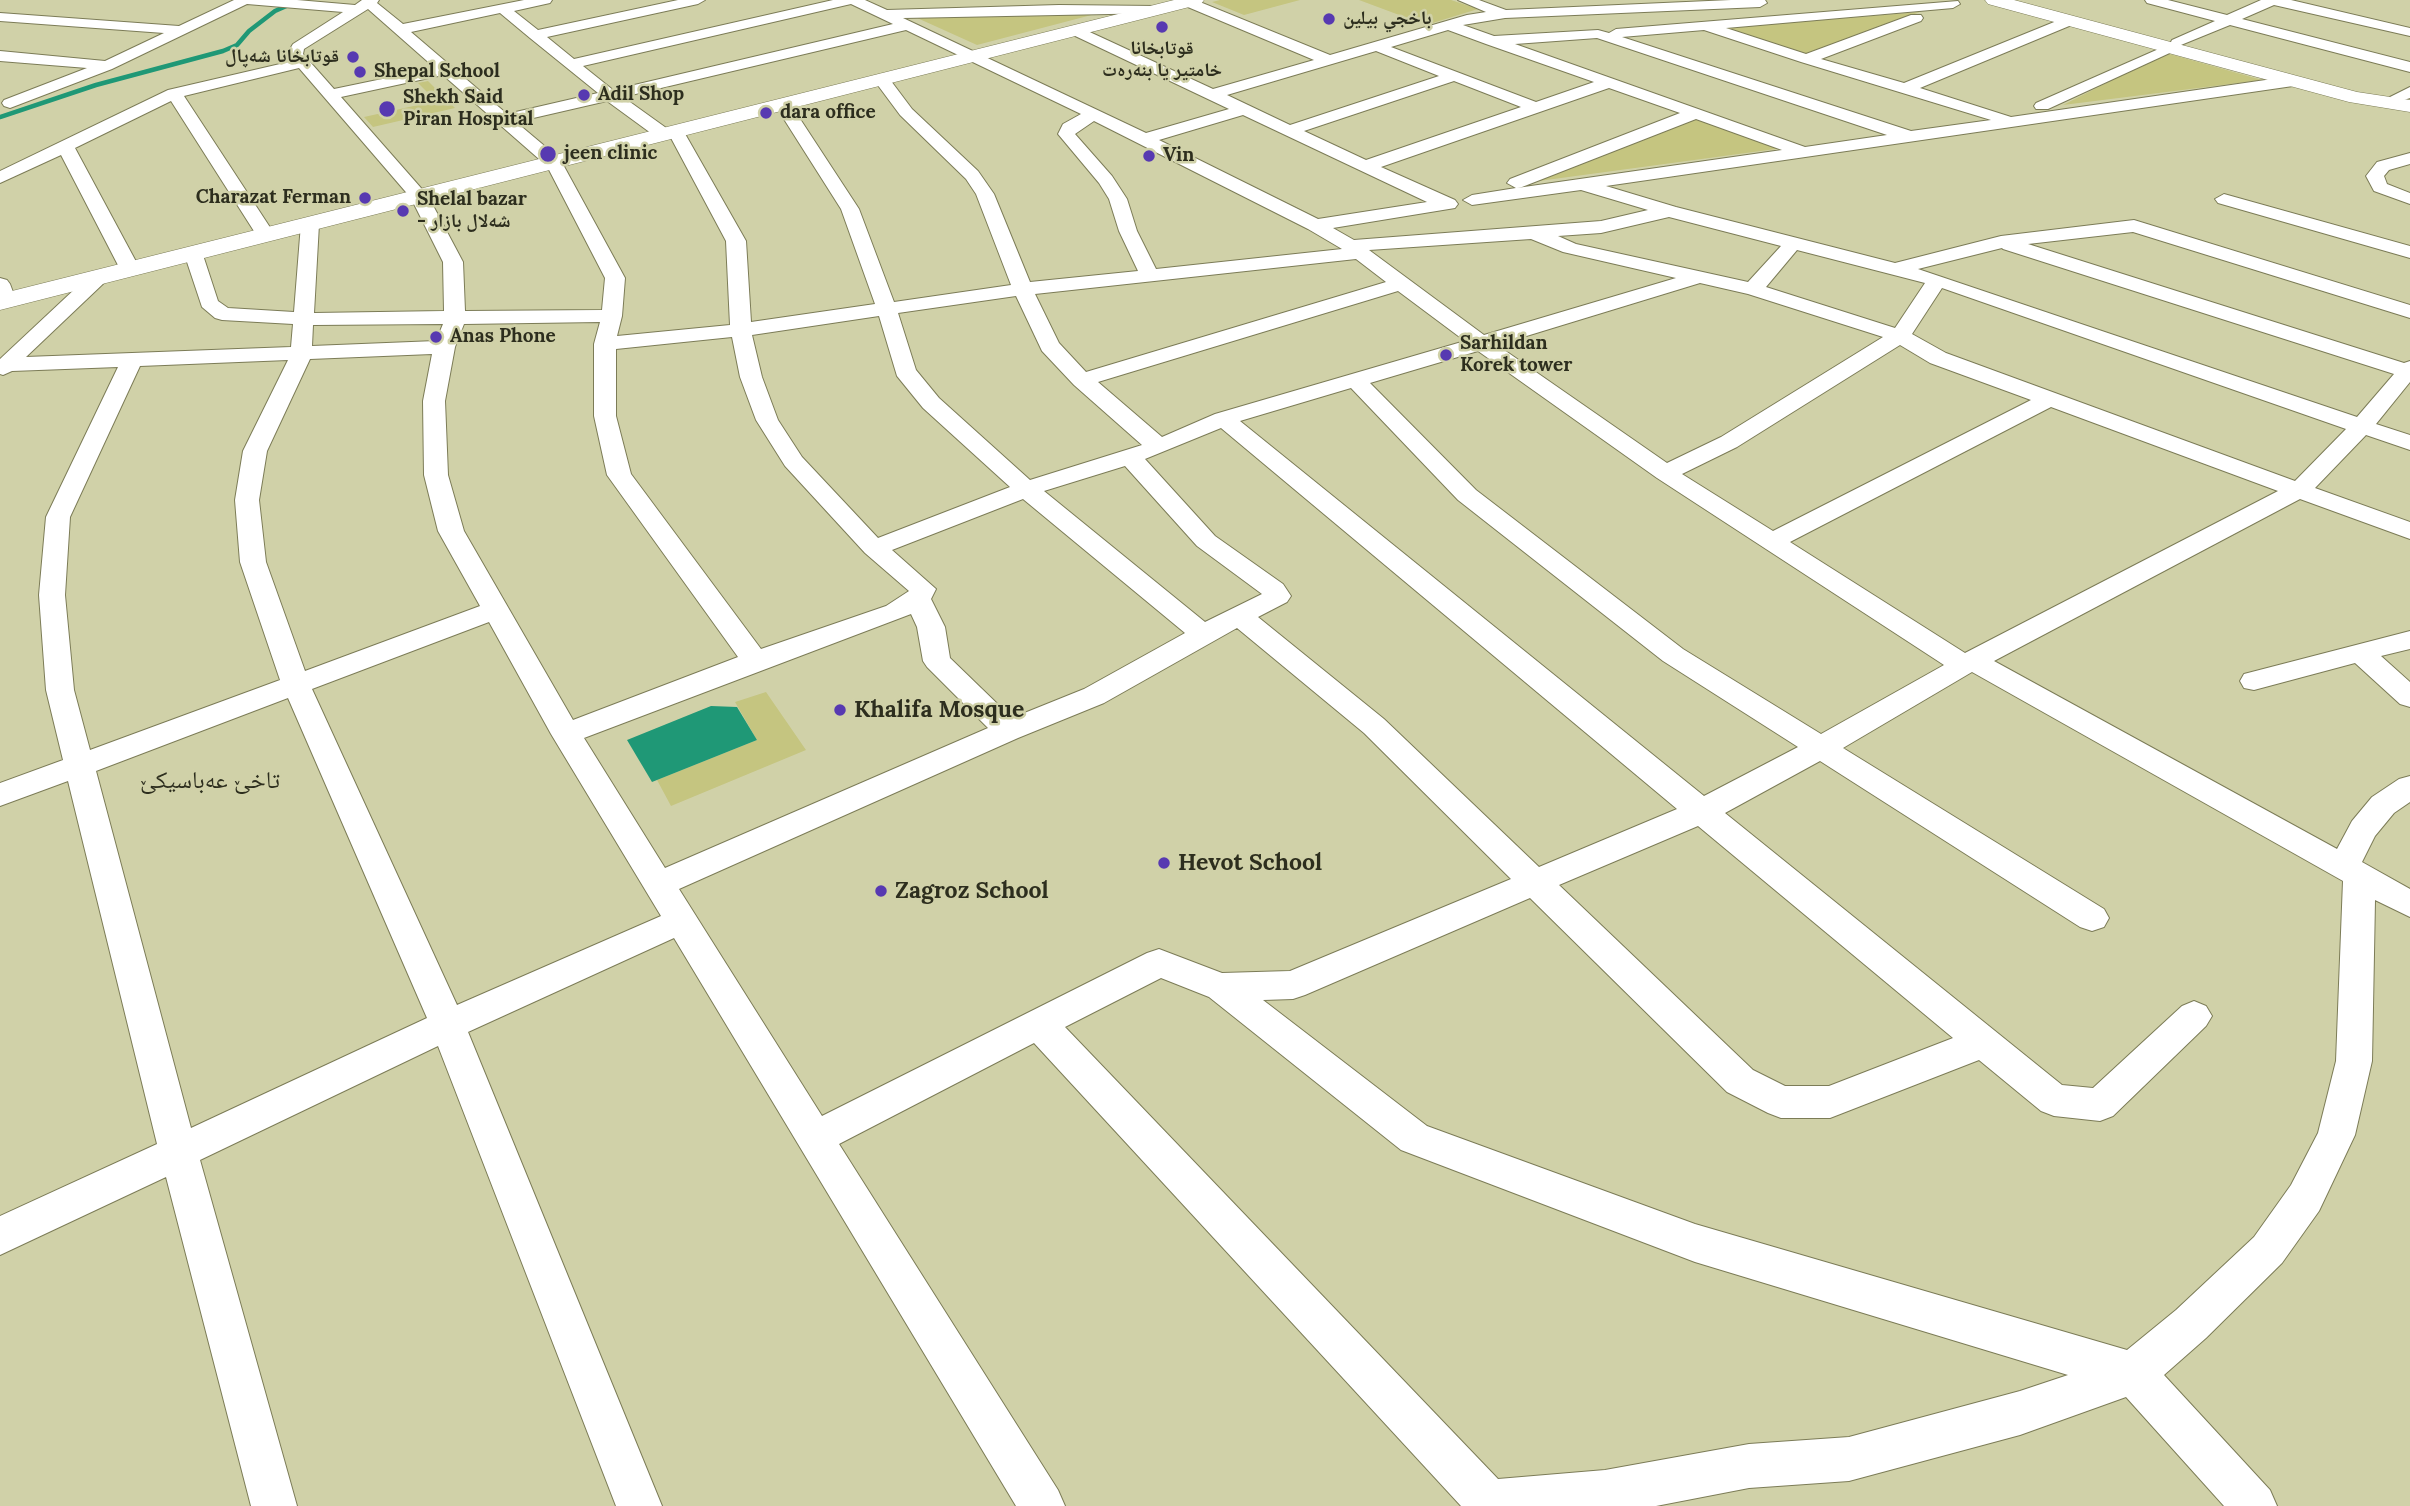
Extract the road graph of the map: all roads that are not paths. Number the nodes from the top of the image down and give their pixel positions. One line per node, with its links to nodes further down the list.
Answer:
1 (244, 0): 16 (street); 34 (street)
2 (545, 0): 20 (street)
3 (698, 0): 38 (street)
4 (852, 0): 23 (street); 47 (street)
5 (1465, 0): 24 (street)
6 (1593, 0): 21 (street)
7 (1705, 0): 19 (street)
8 (1827, 0): 13 (street)
9 (1994, 0): 25 (main road)
10 (2017, 0): 25 (main road)
11 (2152, 0): 28 (street)
12 (1192, 1): 22 (main road); 45 (street)
13 (1814, 1)
14 (1774, 2): 19 (street)
15 (1958, 2): 32 (street); 44 (street)
16 (369, 3): 33 (street); 46 (street)
17 (1060, 4): 18 (street); 22 (street)
18 (1005, 5): 23 (street)
19 (1720, 5): 21 (street)
20 (503, 9): 33 (street); 38 (street)
21 (1620, 9): 24 (street)
22 (1156, 10): 35 (main road)
23 (884, 14): 29 (street)
24 (1505, 15): 30 (street)
25 (2058, 15): 40 (main road); 55 (street)
26 (2399, 15): 31 (street)
27 (0, 17): 34 (street)
28 (2227, 20): 31 (street); 40 (street); 49 (street)
29 (909, 25): 43 (street); 59 (street)
30 (1448, 25): 39 (street); 41 (street)
31 (2378, 25): 36 (street)
32 (1709, 27): 37 (street); 44 (street)
33 (402, 29): 50 (street)
34 (181, 31): 48 (street)
35 (1076, 31): 43 (main road); 58 (street)
36 (2410, 32)
37 (1598, 34): 39 (street); 72 (street)
38 (535, 35): 47 (street)
39 (1491, 41): 54 (street)
40 (2173, 45): 53 (main road); 60 (main road); 69 (street)
41 (1376, 46): 45 (street); 51 (street)
42 (0, 57): 48 (street)
43 (975, 57): 52 (main road); 66 (street)
44 (1806, 59): 55 (street)
45 (1328, 60): 58 (street)
46 (303, 63): 56 (street); 57 (street)
47 (572, 64): 59 (street)
48 (107, 65): 61 (street)
49 (2410, 67)
50 (447, 70): 57 (street); 68 (street)
51 (1451, 77): 64 (street); 70 (street)
52 (882, 80): 63 (main road); 103 (street)
53 (2293, 81): 60 (main road); 69 (street)
54 (1607, 83): 64 (street); 67 (street)
55 (1904, 89): 69 (street)
56 (174, 93): 74 (street); 90 (street)
57 (331, 94): 81 (street)
58 (1211, 95): 65 (street)
59 (611, 96): 68 (street); 71 (street)
60 (2407, 98)
61 (5, 102): 62 (street)
62 (28, 104)
63 (783, 105): 71 (main road); 106 (street)
64 (1537, 108): 78 (street)
65 (1243, 110): 70 (street); 73 (street)
66 (1094, 114): 73 (street); 98 (street)
67 (1694, 114): 75 (street); 83 (street)
68 (503, 120): 77 (street)
69 (2010, 120): 72 (street)
70 (1290, 130): 78 (street)
71 (671, 133): 77 (main road); 110 (street)
72 (1910, 136): 75 (street)
73 (1145, 139): 88 (street)
74 (65, 146): 79 (street); 96 (street)
75 (1804, 152): 80 (street)
76 (2410, 158): 82 (street)
77 (554, 163): 81 (main road); 108 (street)
78 (1366, 166): 85 (street)
79 (1, 177)
80 (1585, 185): 83 (street); 86 (street)
81 (419, 196): 87 (main road); 111 (street)
82 (2410, 199)
83 (1472, 200): 85 (street)
84 (2224, 200): 94 (street)
85 (1447, 204): 88 (street)
86 (1669, 211): 89 (street); 91 (street)
87 (310, 224): 90 (main road); 109 (street)
88 (1315, 225): 93 (street)
89 (1533, 233): 93 (street); 99 (street)
90 (266, 235): 95 (main road)
91 (1794, 242): 97 (street); 104 (street)
92 (2001, 242): 97 (street); 107 (street); 118 (street)
93 (1355, 249): 98 (street); 102 (street)
94 (2410, 252)
95 (194, 253): 96 (main road); 109 (street)
96 (131, 269): 100 (main road)
97 (1897, 269): 101 (street)
98 (1149, 274): 103 (street)
99 (1704, 276): 104 (street); 113 (street)
100 (99, 277): 105 (main road); 117 (street)
101 (1937, 280): 112 (street); 123 (street)
102 (1399, 284): 113 (street); 119 (street)
103 (1023, 289): 106 (street); 119 (street)
104 (1753, 289): 112 (street)
105 (2, 295)
106 (887, 310): 110 (street); 128 (street)
107 (2410, 312)
108 (612, 316): 111 (street); 114 (street)
109 (306, 320): 111 (street); 115 (street)
110 (741, 330): 114 (street); 132 (street)
111 (449, 333): 115 (street); 134 (street)
112 (1900, 337): 121 (street); 127 (street)
113 (1481, 343): 120 (street); 127 (street)
114 (605, 344): 139 (street)
115 (301, 355): 116 (street); 142 (street)
116 (132, 360): 117 (street); 147 (street)
117 (3, 366)
118 (2409, 370): 123 (street)
119 (1082, 380): 125 (street)
120 (1356, 381): 122 (street); 146 (street)
121 (2051, 398): 129 (street); 131 (street)
122 (1223, 419): 125 (street); 150 (street)
123 (2361, 427): 124 (street); 129 (street)
124 (2410, 443)
125 (1159, 447): 126 (street)
126 (1129, 456): 128 (street); 135 (street)
127 (1665, 473): 131 (street)
128 (1026, 489): 132 (street); 136 (street)
129 (2299, 490): 130 (street); 140 (street)
130 (2410, 531)
131 (1771, 542): 140 (street)
132 (874, 548): 133 (street)
133 (918, 599): 139 (street); 144 (street)
134 (496, 610): 142 (street); 145 (street)
135 (1240, 616): 136 (street); 152 (street)
136 (1203, 634): 144 (street)
137 (2410, 640): 138 (street)
138 (2360, 653): 141 (street); 143 (street)
139 (755, 661): 145 (street)
140 (1969, 663): 146 (street); 151 (street)
141 (2254, 681)
142 (295, 683): 147 (street); 160 (street)
143 (2410, 697)
144 (1008, 731): 153 (street)
145 (566, 734): 153 (street)
146 (1820, 748): 150 (street); 155 (street)
147 (80, 767): 149 (street); 163 (street)
148 (2410, 787): 151 (street)
149 (0, 795)
150 (1702, 811): 152 (street); 161 (street)
151 (2351, 872): 154 (street); 165 (street)
152 (1532, 882): 157 (street); 161 (street)
153 (660, 884): 156 (street)
154 (2410, 905)
155 (2092, 918)
156 (681, 921): 160 (street); 162 (street)
157 (1221, 987): 159 (street); 165 (street)
158 (2194, 1016): 161 (street)
159 (1039, 1024): 162 (street); 168 (street)
160 (448, 1025): 163 (street); 166 (street)
161 (1982, 1043)
162 (814, 1138): 167 (street)
163 (178, 1151): 164 (street); 169 (street)
164 (0, 1236)
165 (2133, 1373): 168 (street); 170 (street)
166 (635, 1504)
167 (1037, 1504)
168 (1487, 1504)
169 (274, 1506)
170 (2254, 1506)

